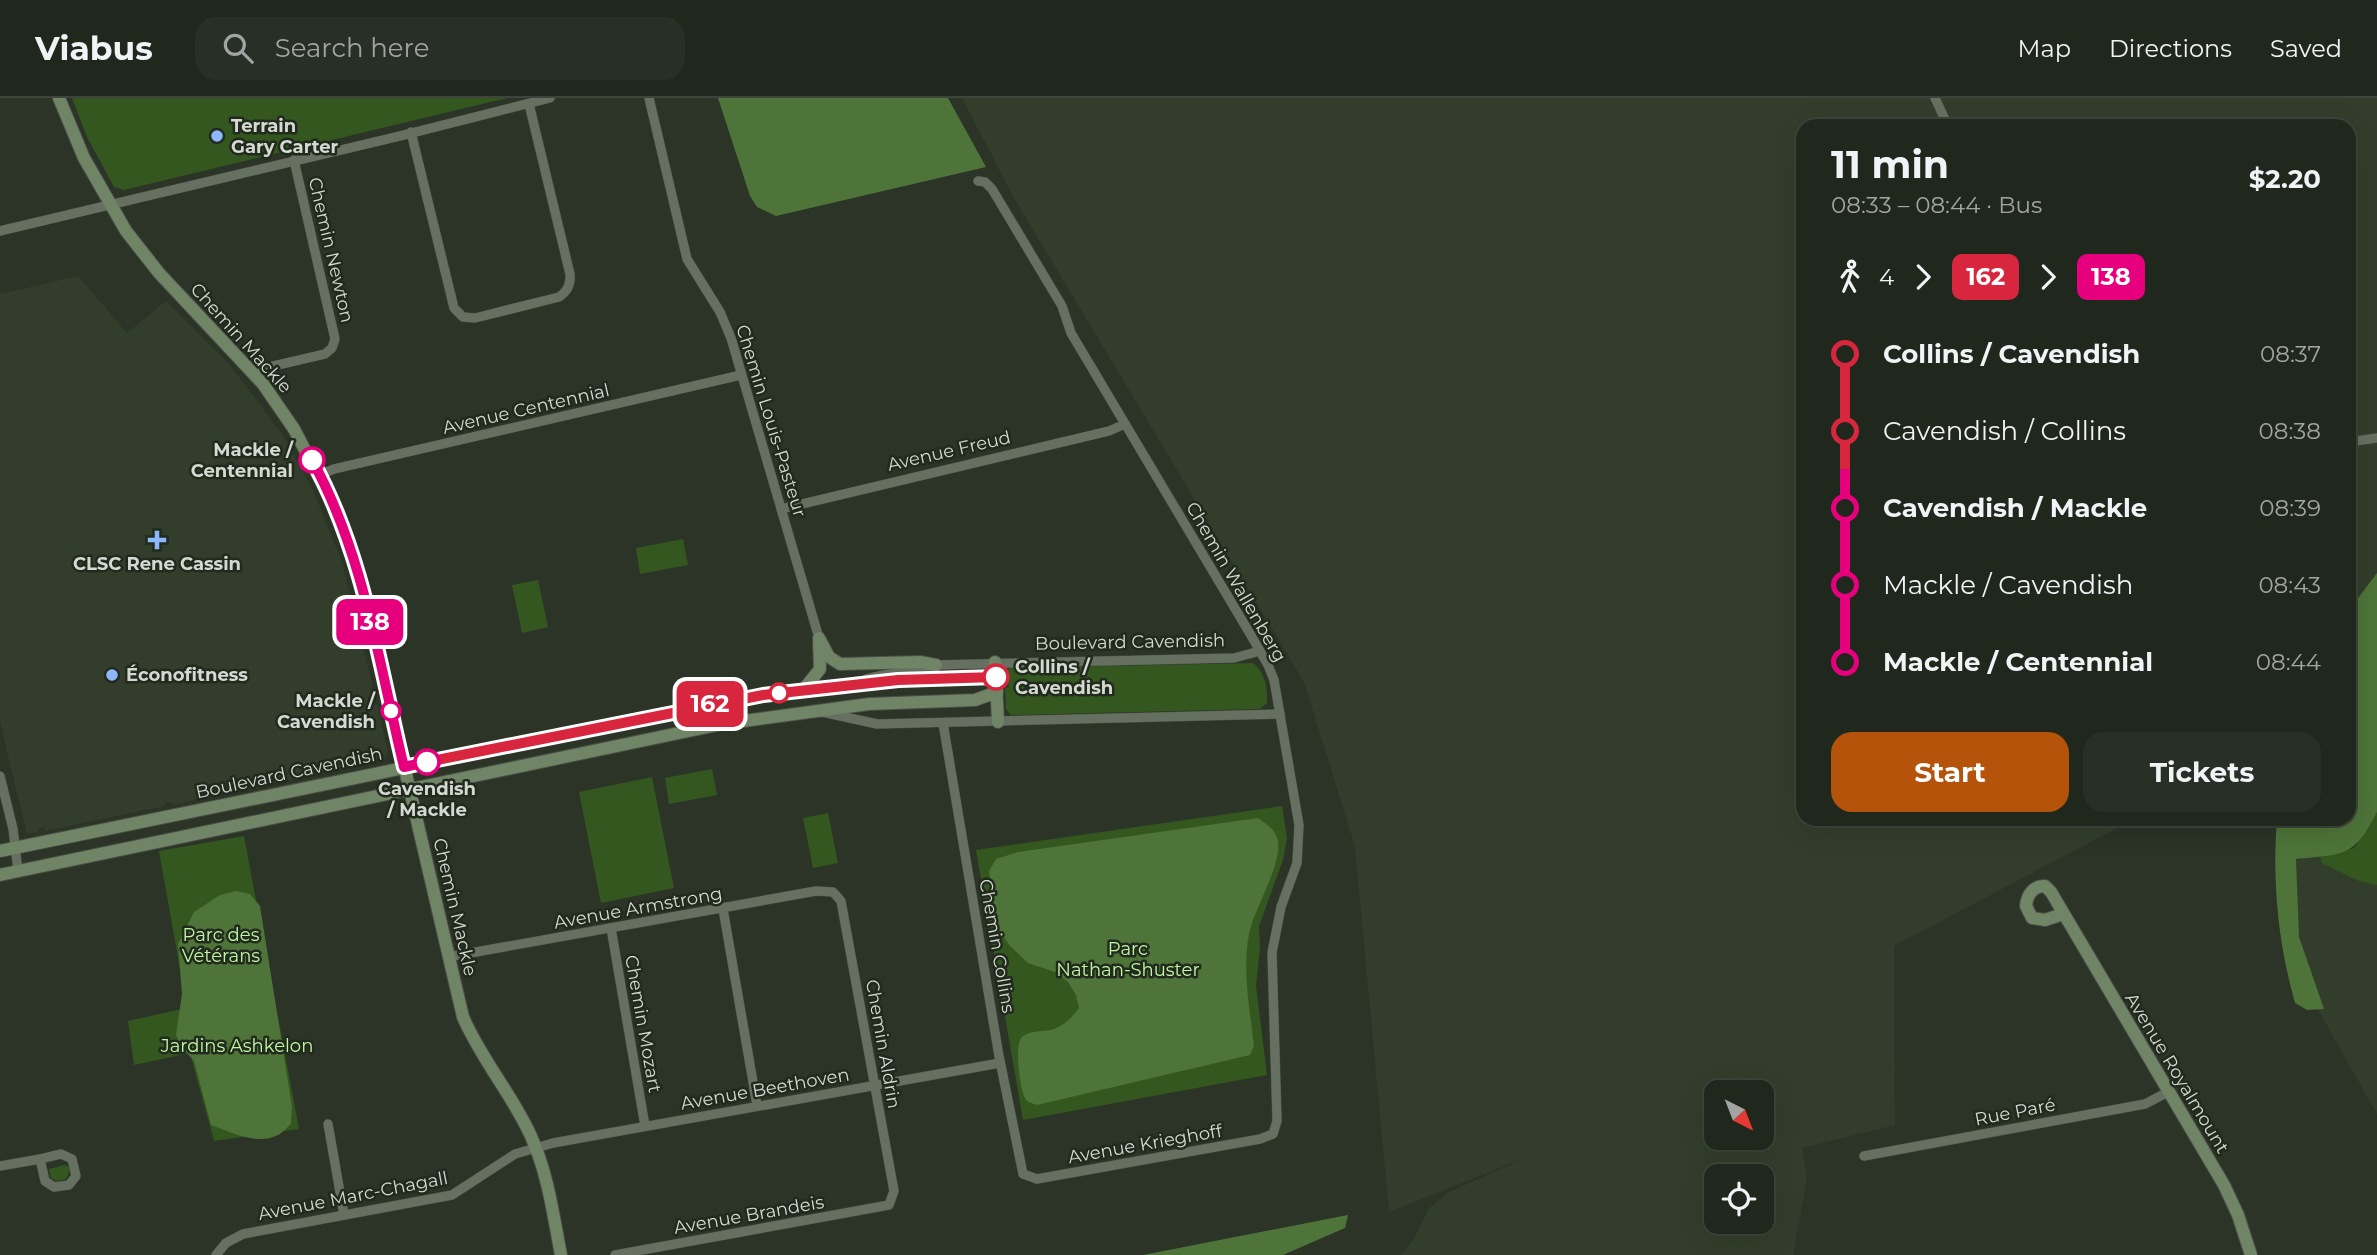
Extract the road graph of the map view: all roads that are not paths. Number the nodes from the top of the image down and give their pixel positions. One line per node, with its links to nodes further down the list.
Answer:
1 (59, 98): 10 (main road, Chemin Mackle)
2 (550, 98): 5 (street)
3 (649, 98): 13 (street, Chemin Louis-Pasteur)
4 (1935, 98): 6 (street)
5 (529, 104): 7 (street); 7 (street)
6 (1945, 119)
7 (411, 132): 8 (street)
8 (294, 160): 10 (street); 12 (street, Chemin Newton)
9 (978, 181): 14 (street, Chemin Wallenberg)
10 (110, 205): 11 (street); 12 (main road, Chemin Mackle)
11 (0, 231)
12 (255, 375): 17 (main road, Chemin Mackle)
13 (741, 375): 17 (street, Avenue Centennial); 18 (street, Chemin Louis-Pasteur)
14 (1125, 424): 18 (street, Avenue Freud); 20 (street, Chemin Wallenberg)
15 (2377, 438): 16 (street)
16 (2356, 441)
17 (319, 475): 31 (main road, Chemin Mackle)
18 (781, 509): 19 (street, Chemin Louis-Pasteur)
19 (819, 638): 22 (main road); 25 (main road)
20 (1260, 651): 21 (street, Boulevard Cavendish); 28 (street, Chemin Wallenberg)
21 (995, 662): 22 (street, Boulevard Cavendish); 23 (main road)
22 (936, 665): 24 (street, Boulevard Cavendish)
23 (996, 677): 24 (main road, Boulevard Cavendish); 26 (main road)
24 (834, 688): 25 (main road, Boulevard Cavendish)
25 (804, 689): 31 (main road, Boulevard Cavendish)
26 (997, 692): 27 (main road); 29 (main road)
27 (818, 711): 30 (street); 33 (main road)
28 (1280, 714): 29 (street); 49 (street, Chemin Wallenberg)
29 (998, 722): 30 (street)
30 (943, 723): 43 (street, Chemin Collins)
31 (404, 767): 33 (main road, Chemin Mackle); 34 (main road, Boulevard Cavendish)
32 (0, 776): 34 (street)
33 (409, 788): 36 (main road); 42 (main road, Chemin Mackle)
34 (15, 848): 35 (main road, Boulevard Cavendish); 36 (street)
35 (0, 851)
36 (18, 871): 37 (main road)
37 (0, 875)
38 (833, 892): 39 (street, Avenue Armstrong); 44 (street, Chemin Aldrin)
39 (723, 909): 41 (street, Avenue Armstrong); 46 (street)
40 (2063, 914): 45 (main road, Avenue Royalmount)
41 (611, 928): 42 (street, Avenue Armstrong); 48 (street, Chemin Mozart)
42 (448, 957): 50 (main road, Chemin Mackle)
43 (1000, 1063): 44 (street, Avenue Beethoven); 54 (street, Chemin Collins)
44 (874, 1086): 46 (street, Avenue Beethoven); 55 (street, Chemin Aldrin)
45 (2168, 1092): 51 (street, Rue Paré); 60 (main road, Avenue Royalmount)
46 (757, 1105): 48 (street, Avenue Beethoven)
47 (328, 1124): 56 (street)
48 (645, 1126): 50 (street, Avenue Beethoven)
49 (1273, 1134): 54 (street, Avenue Krieghoff)
50 (535, 1147): 56 (street, Avenue Marc-Chagall); 58 (main road, Chemin Mackle)
51 (1864, 1156)
52 (40, 1159): 52 (street); 53 (street)
53 (0, 1166)
54 (1023, 1174)
55 (889, 1205): 59 (street, Avenue Brandeis)
56 (344, 1214): 57 (street, Avenue Marc-Chagall)
57 (216, 1255)
58 (561, 1255)
59 (615, 1255)
60 (2251, 1255)

